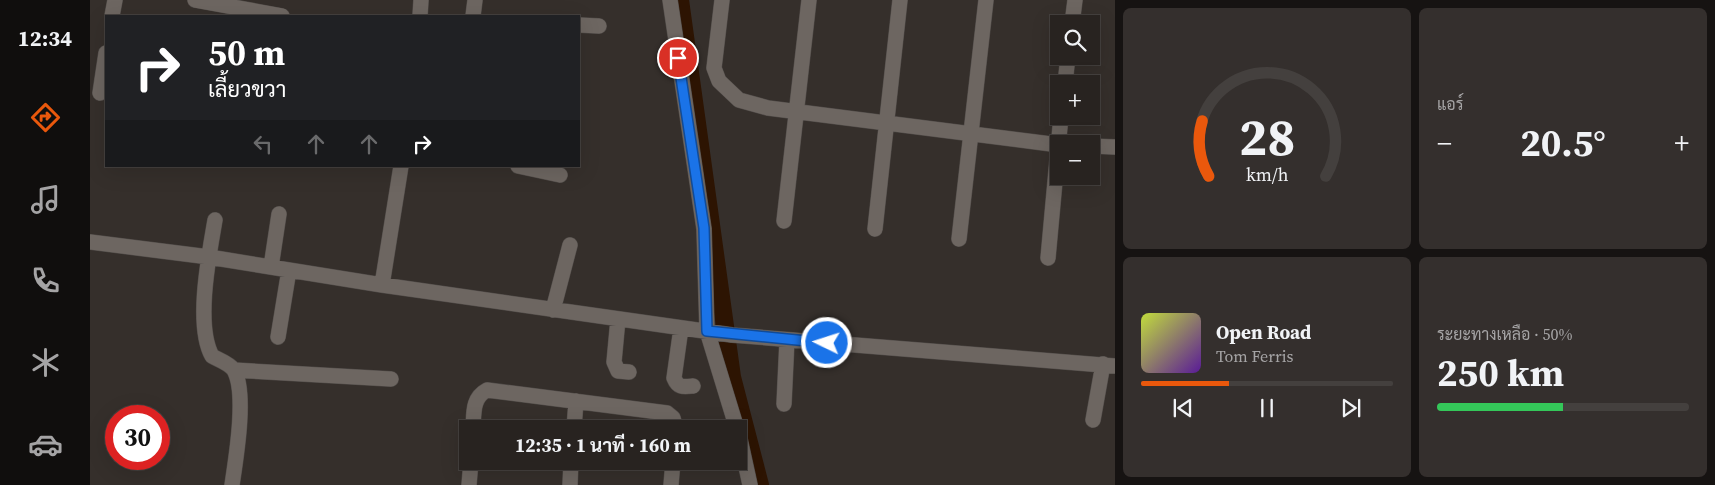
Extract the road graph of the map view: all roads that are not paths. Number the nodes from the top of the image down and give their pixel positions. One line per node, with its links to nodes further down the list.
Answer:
1 (115, 0): 11 (street)
2 (195, 0): 12 (street)
3 (421, 0): 13 (street)
4 (475, 0): 14 (street)
5 (670, 0): 45 (street)
6 (722, 0): 20 (street)
7 (809, 0): 20 (street)
8 (900, 0): 21 (street)
9 (986, 0): 22 (street)
10 (1075, 0): 15 (street)
11 (112, 15)
12 (277, 15)
13 (420, 15)
14 (473, 15)
15 (1073, 15)
16 (580, 25): 17 (street)
17 (599, 26)
18 (105, 59): 19 (street)
19 (99, 93)
20 (796, 112): 21 (street); 32 (street)
21 (885, 123): 22 (street); 33 (street)
22 (969, 133): 23 (street); 34 (street)
23 (1050, 143)
24 (1100, 146): 25 (street)
25 (1115, 147)
26 (401, 167): 41 (street)
27 (523, 167): 28 (street)
28 (560, 175)
29 (1054, 185): 38 (street)
30 (279, 214): 39 (street)
31 (215, 220): 37 (street)
32 (784, 221)
33 (875, 229)
34 (959, 239)
35 (90, 242): 37 (street)
36 (570, 245): 42 (street)
37 (209, 257): 39 (street); 49 (street)
38 (1048, 258)
39 (271, 267): 40 (street)
40 (289, 270): 41 (street); 46 (street)
41 (382, 285): 42 (street)
42 (552, 310): 43 (street)
43 (618, 320): 44 (street); 50 (street)
44 (681, 328): 45 (street); 52 (street)
45 (709, 332): 47 (street); 58 (street)
46 (278, 337)
47 (787, 340): 48 (street); 54 (street)
48 (1109, 365): 59 (street)
49 (234, 370): 51 (street); 64 (street)
50 (630, 372)
51 (391, 379)
52 (693, 386)
53 (576, 402): 55 (street); 56 (street); 57 (street)
54 (784, 404)
55 (473, 420)
56 (575, 420)
57 (674, 420)
58 (734, 420)
59 (1093, 420)
60 (470, 470): 65 (street)
61 (571, 470): 66 (street)
62 (672, 470): 67 (street)
63 (747, 470): 68 (street)
64 (232, 485)
65 (469, 485)
66 (570, 485)
67 (671, 485)
68 (750, 485)

